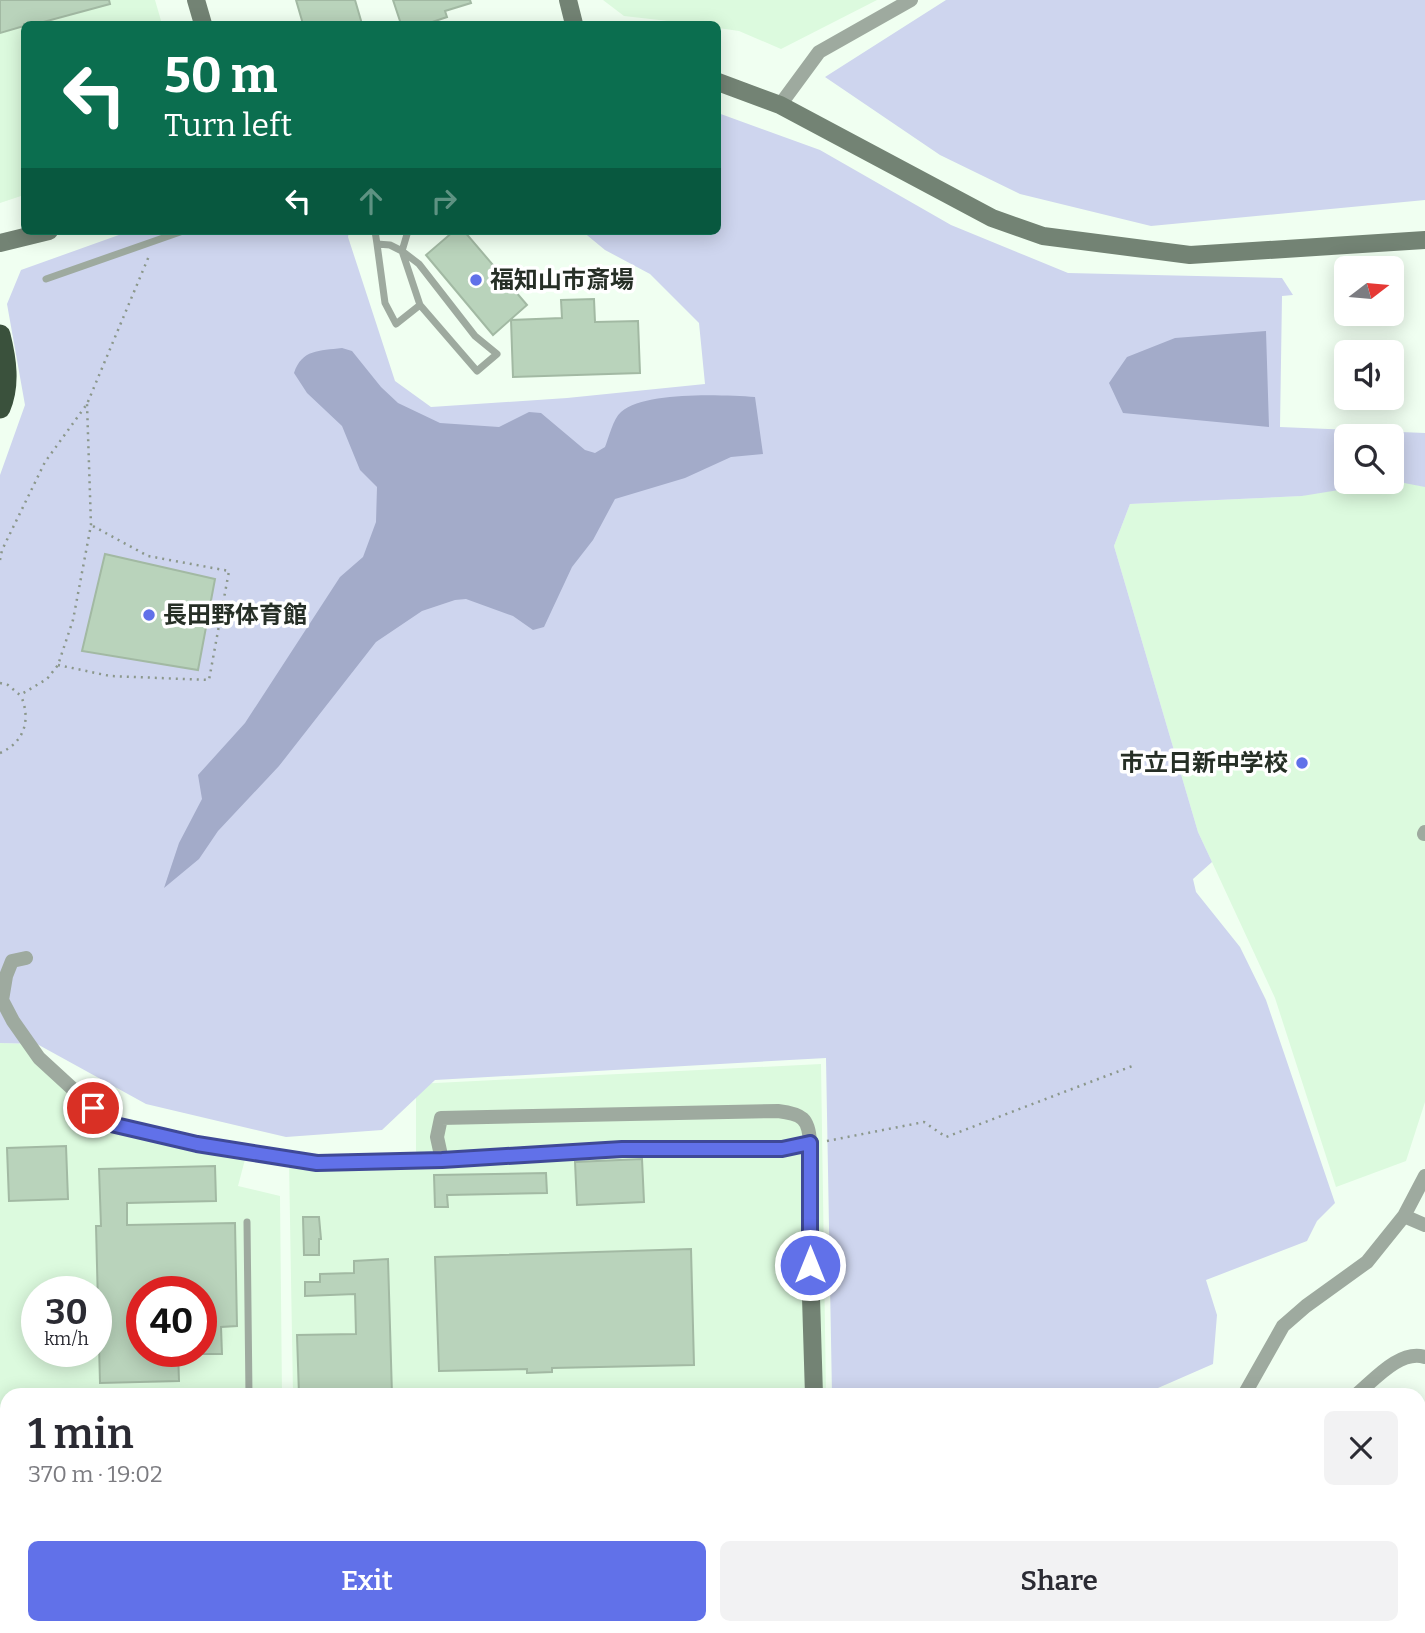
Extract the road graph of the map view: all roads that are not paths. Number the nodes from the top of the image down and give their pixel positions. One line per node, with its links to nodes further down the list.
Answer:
1 (196, 0): 4 (street)
2 (568, 0): 5 (street)
3 (911, 0): 7 (street)
4 (202, 21)
5 (573, 21)
6 (721, 83): 7 (street)
7 (780, 105): 12 (street)
8 (33, 235): 13 (street)
9 (165, 235): 16 (lane)
10 (375, 235): 14 (lane)
11 (407, 235): 15 (lane)
12 (1425, 240)
13 (0, 243)
14 (377, 244): 15 (lane); 17 (lane)
15 (402, 251): 17 (lane); 17 (lane)
16 (46, 279)
17 (420, 305)
18 (0, 335): 19 (highway)
19 (0, 408)
20 (26, 958): 22 (street)
21 (810, 1143): 22 (street); 22 (street); 29 (street)
22 (442, 1160)
23 (1425, 1176): 24 (street)
24 (1404, 1216): 26 (street); 30 (street)
25 (247, 1222): 28 (lane)
26 (1425, 1225)
27 (1425, 1357): 31 (street)
28 (249, 1388)
29 (814, 1388)
30 (1248, 1388)
31 (1365, 1388)

